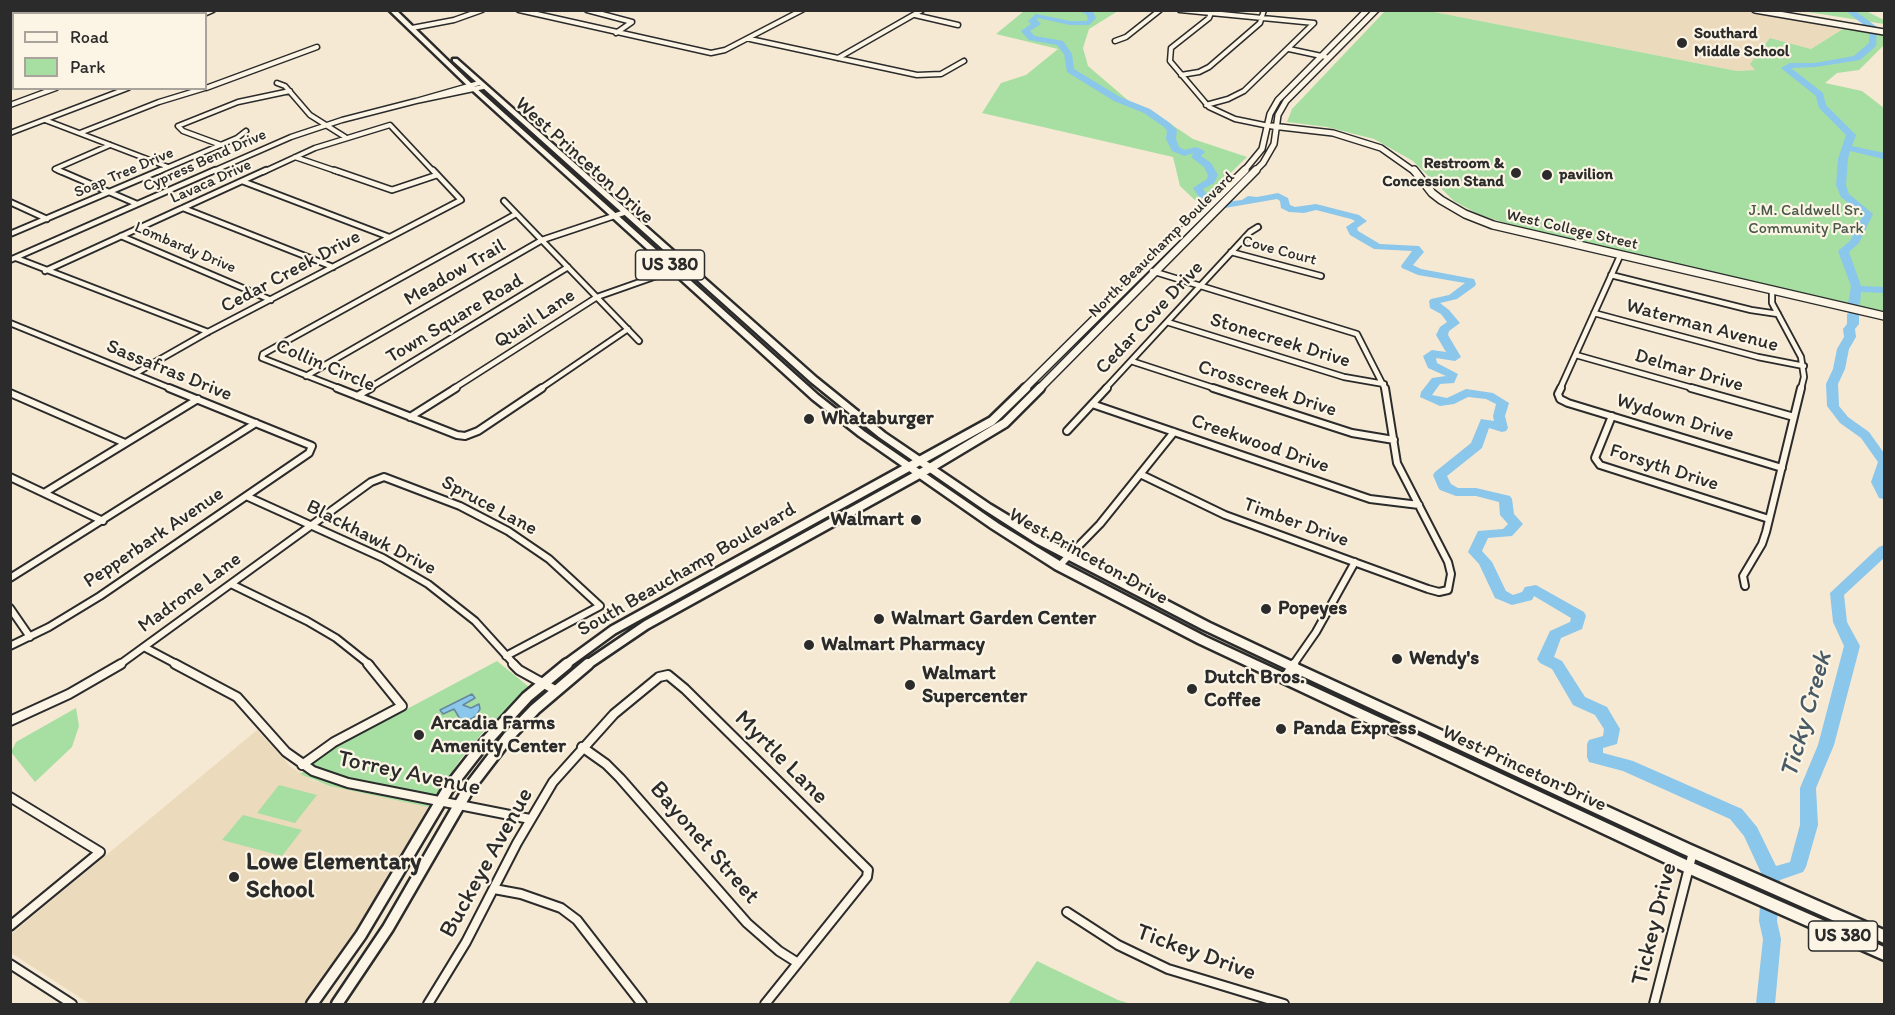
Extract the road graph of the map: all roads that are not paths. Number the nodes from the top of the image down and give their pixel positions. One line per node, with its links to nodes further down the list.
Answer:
1 (392, 10): 20 (highway, West Princeton Drive / US 380)
2 (402, 10): 20 (highway, West Princeton Drive / US 380)
3 (482, 10): 20 (street)
4 (519, 10): 22 (street)
5 (587, 10): 22 (street)
6 (802, 10): 23 (street)
7 (922, 10): 16 (street)
8 (1160, 10): 24 (street)
9 (1180, 10): 15 (street)
10 (1264, 10): 17 (street)
11 (1367, 10): 27 (street, North Beauchamp Boulevard)
12 (1376, 10): 29 (street, North Beauchamp Boulevard)
13 (1755, 10): 18 (street)
14 (1777, 10): 18 (street)
15 (1211, 13): 17 (street); 31 (street)
16 (914, 15): 19 (street); 28 (street)
17 (1263, 18): 26 (street); 31 (street)
18 (1849, 24): 21 (street)
19 (958, 25)
20 (416, 27): 33 (highway, West Princeton Drive / US 380)
21 (1884, 30)
22 (616, 33): 23 (street)
23 (749, 39): 28 (street)
24 (1115, 41)
25 (316, 47): 34 (street)
26 (1289, 50): 27 (street); 40 (street)
27 (1321, 56): 29 (street); 43 (street, North Beauchamp Boulevard)
28 (838, 58): 30 (street)
29 (1329, 58): 43 (street, North Beauchamp Boulevard)
30 (964, 61)
31 (1181, 75): 40 (street)
32 (277, 83): 38 (street)
33 (477, 86): 42 (street, Cypress Bend Drive); 60 (highway, West Princeton Drive / US 380)
34 (207, 87)
35 (51, 90): 39 (street)
36 (123, 90): 41 (street)
37 (197, 90): 46 (street)
38 (290, 91): 42 (street); 49 (street)
39 (10, 105)
40 (1206, 105): 43 (street)
41 (45, 120): 45 (street); 46 (street)
42 (325, 125): 47 (street); 57 (street, Cypress Bend Drive)
43 (1273, 126): 68 (street, West College Street); 74 (street, North Beauchamp Boulevard); 76 (street, North Beauchamp Boulevard)
44 (246, 131): 49 (street, Soap Tree Drive)
45 (10, 132)
46 (80, 134): 48 (street)
47 (345, 136): 50 (street, Lavaca Drive); 52 (street, Lavaca Drive)
48 (110, 145): 51 (street); 54 (street)
49 (221, 145): 51 (street, Soap Tree Drive)
50 (296, 157): 52 (street); 53 (street, Lavaca Drive)
51 (169, 167): 54 (street, Soap Tree Drive)
52 (437, 175): 65 (street, Cedar Creek Drive)
53 (242, 181): 58 (street, Lavaca Drive); 65 (street)
54 (109, 192): 57 (street); 61 (street, Soap Tree Drive)
55 (504, 201): 59 (street)
56 (10, 202): 61 (street)
57 (137, 204): 69 (street, Cypress Bend Drive)
58 (183, 208): 64 (street, Lavaca Drive); 71 (street)
59 (516, 213): 66 (street); 97 (street, Collin Circle)
60 (621, 214): 66 (street, Meadow Trail); 70 (highway, West Princeton Drive / US 380); 73 (highway, West Princeton Drive / US 380)
61 (47, 219): 63 (street, Soap Tree Drive)
62 (1258, 227): 67 (street, Cedar Cove Drive)
63 (10, 234)
64 (121, 236): 75 (street, Lavaca Drive); 82 (street, Lombardy Drive)
65 (389, 237): 71 (street, Cedar Creek Drive)
66 (542, 240): 72 (street); 97 (street, Meadow Trail)
67 (1231, 252): 77 (street, Cove Court); 79 (street, Cedar Cove Drive)
68 (1620, 256): 78 (street); 80 (street, West College Street)
69 (13, 259): 75 (street)
70 (686, 266): 73 (street, Quail Lane); 90 (highway, West Princeton Drive / US 380)
71 (333, 267): 82 (street, Cedar Creek Drive)
72 (568, 267): 81 (street); 100 (street, Town Square Road)
73 (675, 270): 81 (street, Quail Lane); 92 (highway, West Princeton Drive / US 380)
74 (1146, 270): 76 (street); 103 (street, North Beauchamp Boulevard)
75 (45, 271): 89 (street)
76 (1156, 273): 79 (street); 108 (street, North Beauchamp Boulevard)
77 (1321, 276)
78 (1611, 276): 83 (street); 84 (street)
79 (1200, 286): 86 (street, Cedar Cove Drive); 98 (street)
80 (1772, 290): 84 (street); 85 (street, West College Street)
81 (597, 297): 88 (street); 105 (street, Quail Lane)
82 (271, 300): 89 (street, Cedar Creek Drive)
83 (1594, 313): 93 (street); 95 (street, Waterman Avenue)
84 (1778, 314): 95 (street)
85 (1884, 316)
86 (1167, 322): 94 (street, Cedar Cove Drive); 98 (street, Stonecreek Drive)
87 (10, 323): 96 (street, Sassafras Drive)
88 (628, 329): 91 (street); 105 (street, Collin Circle)
89 (208, 332): 96 (street, Cedar Creek Drive)
90 (767, 339): 92 (highway); 114 (highway, West Princeton Drive / US 380)
91 (639, 341)
92 (756, 342): 115 (highway, West Princeton Drive / US 380)
93 (1576, 355): 104 (street, Wydown Drive); 106 (street, Delmar Drive)
94 (1131, 361): 102 (street, Cedar Cove Drive); 111 (street, Crosscreek Drive)
95 (1804, 366): 106 (street)
96 (136, 374): 101 (street, Sassafras Drive)
97 (306, 376): 100 (street, Collin Circle)
98 (1384, 384): 111 (street)
99 (10, 393): 112 (street)
100 (357, 396): 105 (street, Collin Circle)
101 (198, 399): 107 (street, Sassafras Drive); 112 (street)
102 (1092, 404): 109 (street, Cedar Cove Drive); 110 (street, Creekwood Drive)
103 (1008, 405): 108 (street); 114 (street, North Beauchamp Boulevard)
104 (1612, 416): 116 (street, Wydown Drive); 124 (street, Forsyth Drive)
105 (410, 417)
106 (1794, 417): 116 (street)
107 (256, 423): 113 (street, Sassafras Drive); 125 (street)
108 (1005, 423): 114 (street, North Beauchamp Boulevard)
109 (1067, 431)
110 (1174, 432): 118 (street); 123 (street, Creekwood Drive)
111 (1394, 440): 123 (street)
112 (125, 443): 121 (street)
113 (311, 450): 122 (street, Pepperbark Avenue)
114 (925, 464): 115 (street, South Beauchamp Boulevard); 117 (street, South Beauchamp Boulevard); 129 (highway, West Princeton Drive / US 380)
115 (908, 467): 117 (highway, West Princeton Drive / US 380); 127 (street, South Beauchamp Boulevard)
116 (1782, 468): 124 (street)
117 (918, 474): 128 (street, South Beauchamp Boulevard); 131 (highway, West Princeton Drive / US 380)
118 (1140, 474): 129 (street); 130 (street, Timber Drive)
119 (10, 477): 121 (street)
120 (381, 477): 126 (street, Madrone Lane); 140 (street, Spruce Lane)
121 (44, 493): 125 (street)
122 (246, 496): 126 (street, Blackhawk Drive); 137 (street, Pepperbark Avenue)
123 (1419, 505): 130 (street, Timber Drive)
124 (1769, 519): 134 (street)
125 (103, 521): 132 (street)
126 (312, 525): 133 (street, Madrone Lane); 140 (street, Blackhawk Drive)
127 (770, 543): 128 (street); 135 (street, South Beauchamp Boulevard)
128 (779, 550): 135 (street, South Beauchamp Boulevard)
129 (1070, 556): 131 (street); 141 (highway, West Princeton Drive / US 380)
130 (1355, 562): 141 (street)
131 (1059, 567): 143 (highway, West Princeton Drive / US 380)
132 (10, 578)
133 (231, 584): 139 (street, Madrone Lane); 148 (street)
134 (1745, 586)
135 (686, 596): 144 (street, South Beauchamp Boulevard); 145 (street, South Beauchamp Boulevard)
136 (10, 608): 137 (street)
137 (30, 637): 138 (street, Pepperbark Avenue)
138 (10, 646)
139 (144, 647): 146 (street, Madrone Lane); 148 (street, Torrey Avenue)
140 (506, 656): 144 (street, Blackhawk Drive)
141 (1293, 667): 143 (street); 153 (highway, West Princeton Drive / US 380)
142 (668, 675): 147 (street, Buckeye Avenue); 160 (street, Myrtle Lane)
143 (1284, 679): 154 (highway, West Princeton Drive / US 380)
144 (542, 684): 145 (street, Blackhawk Drive); 150 (street, South Beauchamp Boulevard)
145 (555, 690): 151 (street, South Beauchamp Boulevard)
146 (10, 721)
147 (582, 747): 152 (street, Buckeye Avenue); 160 (street, Bayonet Street)
148 (302, 765): 150 (street, Torrey Avenue)
149 (10, 797): 157 (street)
150 (440, 801): 151 (street, Torrey Avenue); 163 (street, South Beauchamp Boulevard)
151 (459, 804): 152 (street, Torrey Avenue); 164 (street, South Beauchamp Boulevard)
152 (530, 819): 155 (street, Buckeye Avenue)
153 (1693, 852): 154 (street, Tickey Drive); 158 (highway, West Princeton Drive / US 380)
154 (1690, 867): 159 (highway, West Princeton Drive / US 380); 169 (street, Tickey Drive)
155 (494, 889): 165 (street, Buckeye Avenue); 166 (street)
156 (1067, 912): 168 (street, Tickey Drive)
157 (10, 926)
158 (1884, 937)
159 (1884, 954)
160 (798, 963): 167 (street)
161 (10, 964): 162 (street)
162 (72, 1005)
163 (312, 1005)
164 (337, 1005)
165 (428, 1005)
166 (642, 1005)
167 (765, 1005)
168 (1284, 1005)
169 (1654, 1005)

